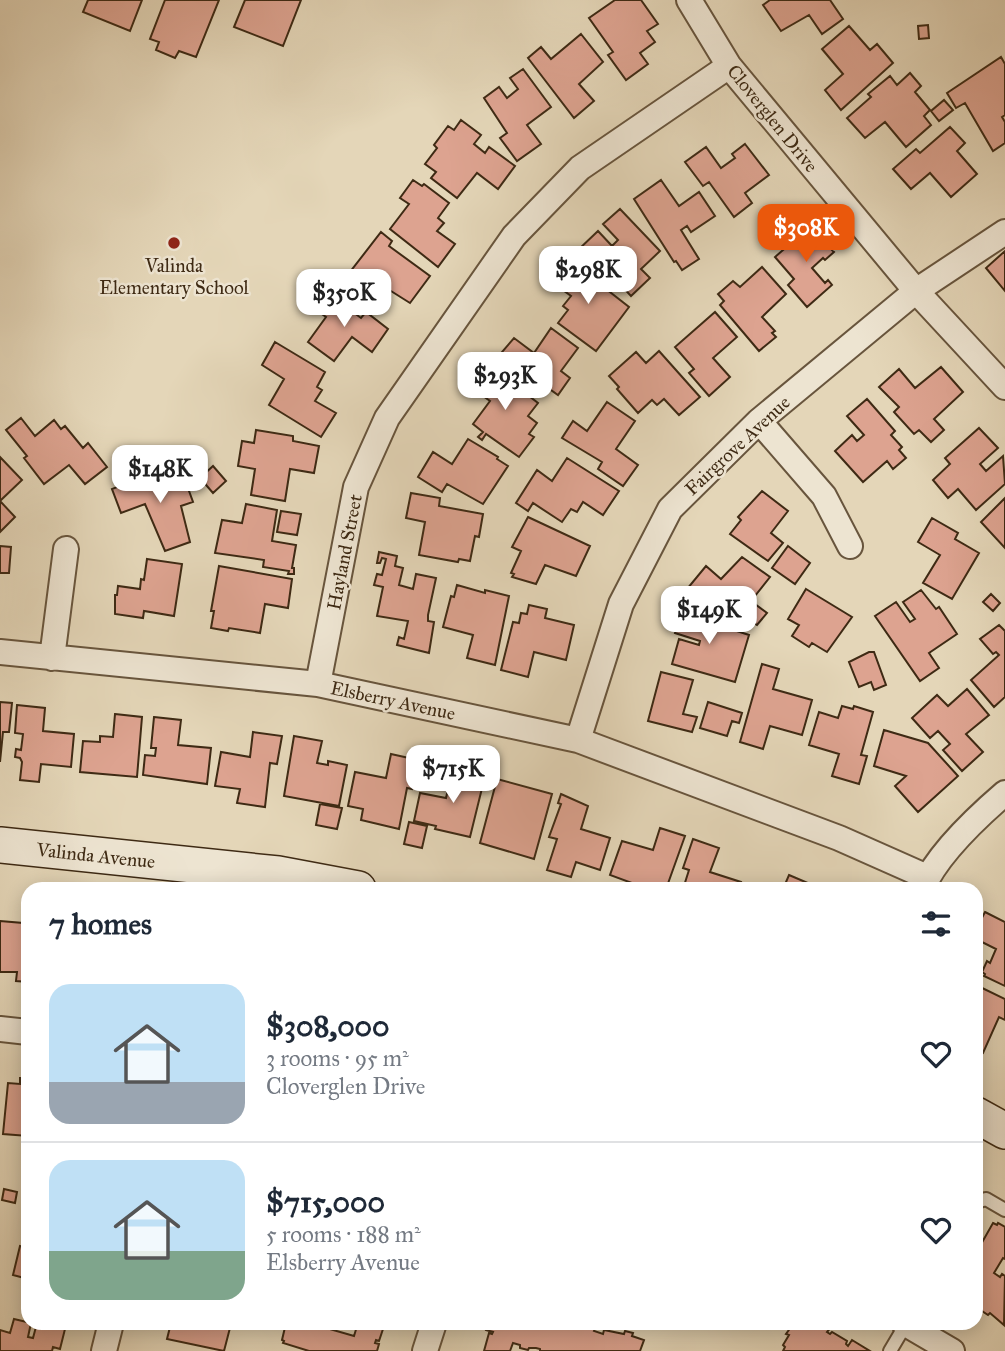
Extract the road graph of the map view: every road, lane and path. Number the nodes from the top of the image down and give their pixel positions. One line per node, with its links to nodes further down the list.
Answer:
1 (689, 0): 2 (street, Cloverglen Drive)
2 (729, 66): 4 (street, Cloverglen Drive); 11 (street, Hayland Street)
3 (1005, 232): 4 (street, Fairgrove Avenue)
4 (916, 291): 5 (street, Cloverglen Drive); 6 (street, Fairgrove Avenue)
5 (1005, 387)
6 (759, 421): 7 (street); 12 (street, Fairgrove Avenue)
7 (850, 546)
8 (66, 549): 10 (street)
9 (0, 652): 10 (street, Elsberry Avenue)
10 (52, 658): 11 (street, Elsberry Avenue)
11 (318, 684): 12 (street, Elsberry Avenue)
12 (578, 740): 16 (street, Elsberry Avenue)
13 (1005, 793): 17 (street)
14 (0, 845): 15 (main road, Valinda Avenue)
15 (321, 882)
16 (923, 882)
17 (926, 882)
18 (0, 1029): 19 (street)
19 (21, 1030)
20 (983, 1119): 21 (main road)
21 (1005, 1131)
22 (983, 1200): 23 (lane)
23 (1005, 1210)
24 (109, 1330): 28 (street)
25 (432, 1330): 29 (street)
26 (902, 1330): 30 (lane)
27 (915, 1330): 31 (street)
28 (104, 1351)
29 (425, 1351)
30 (890, 1351)
31 (952, 1351)

